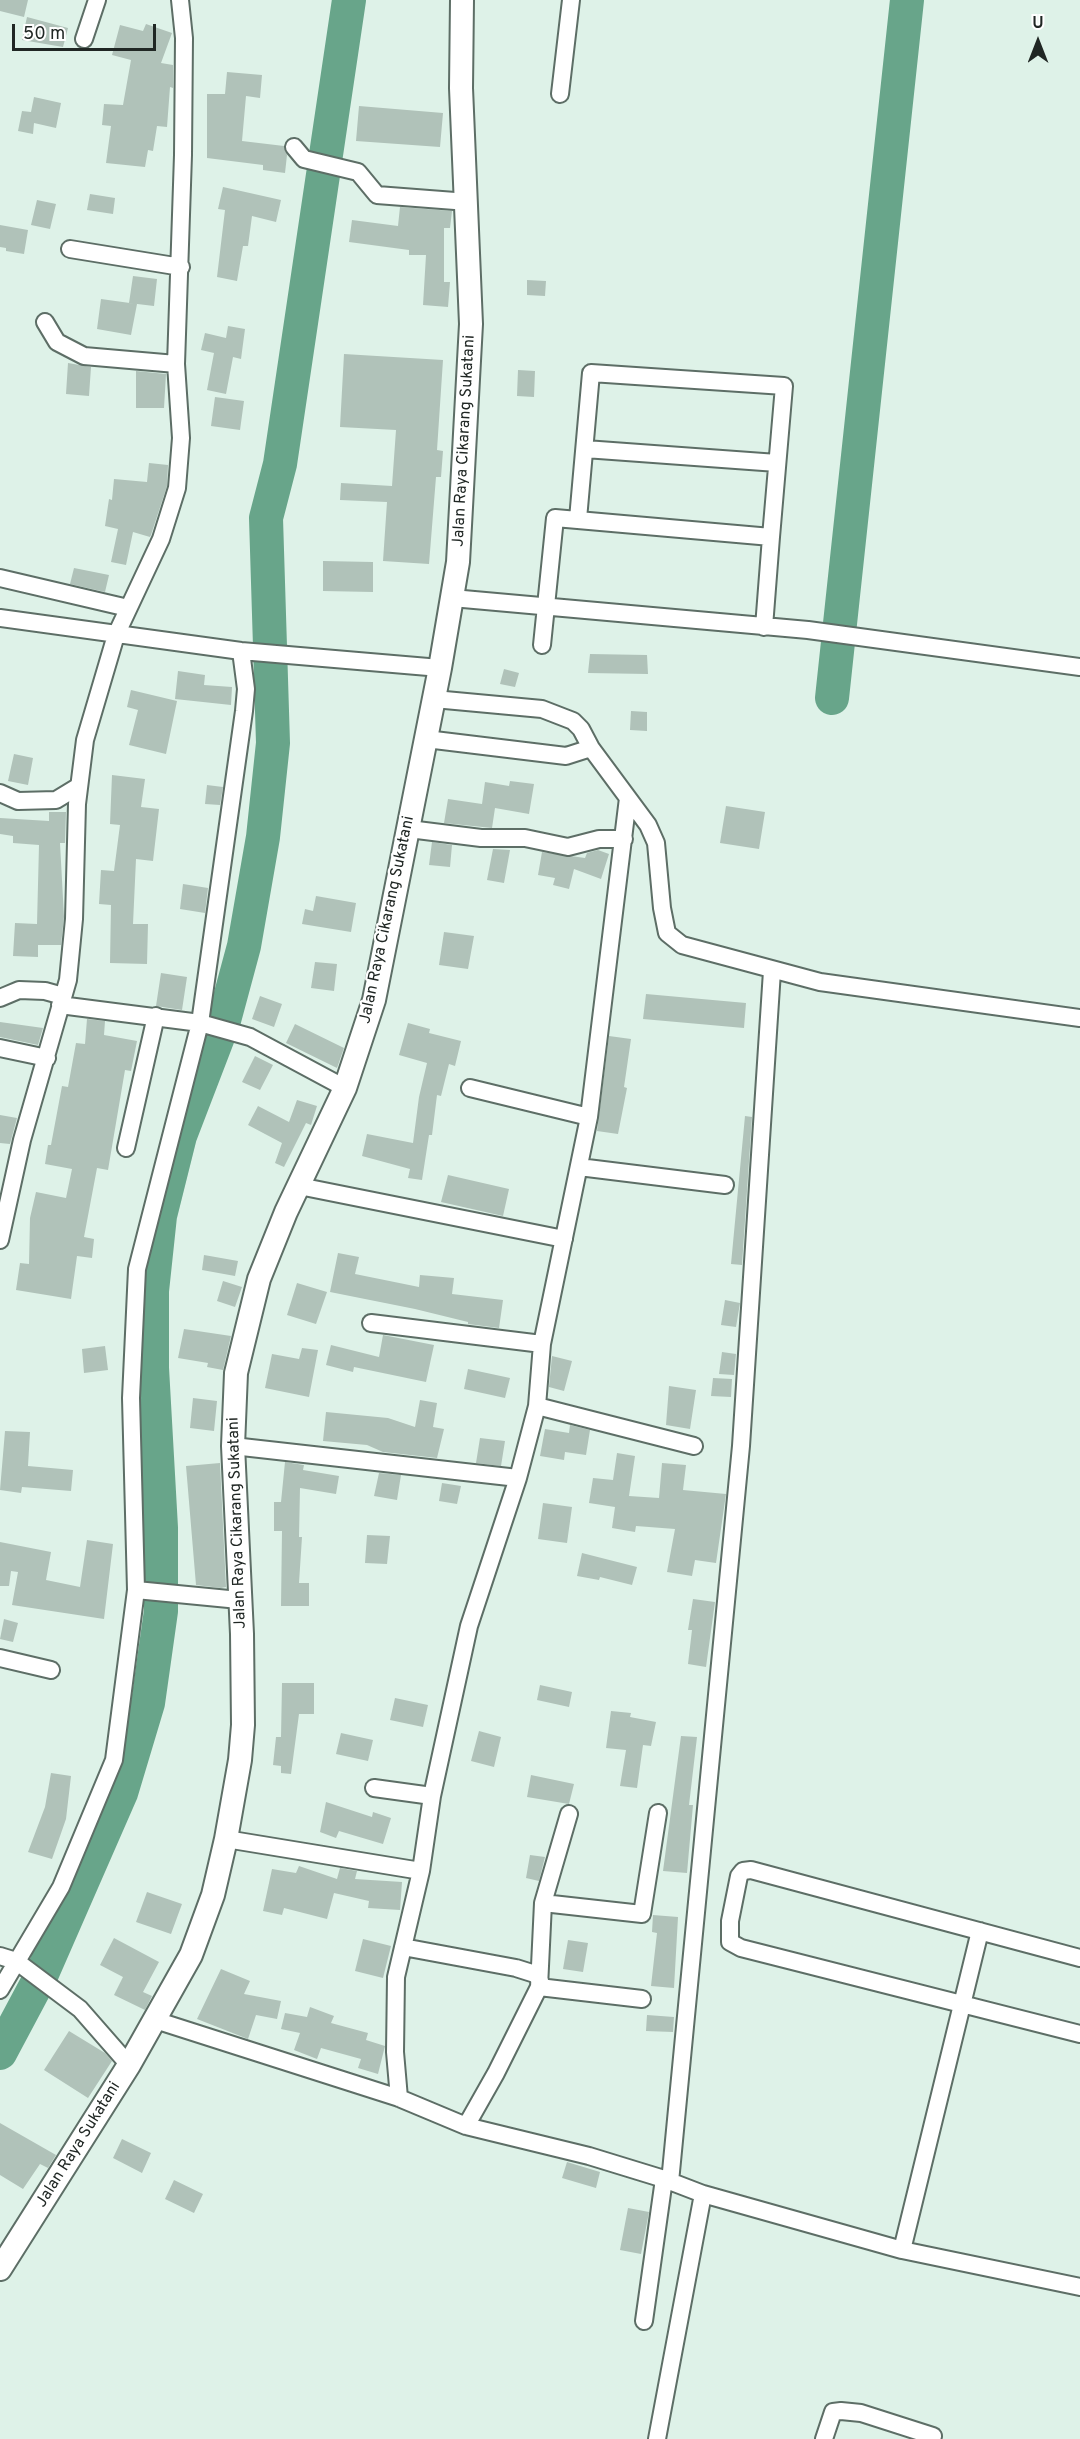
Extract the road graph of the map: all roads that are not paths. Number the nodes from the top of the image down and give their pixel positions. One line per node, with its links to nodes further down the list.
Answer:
1 (97, 0): 5 (street)
2 (180, 0): 10 (street)
3 (462, 0): 8 (main road, Jalan Raya Cikarang Sukatani)
4 (571, 0): 6 (street)
5 (84, 39)
6 (560, 94)
7 (299, 153): 8 (street)
8 (468, 202): 18 (main road, Jalan Raya Cikarang Sukatani)
9 (70, 249): 10 (street)
10 (181, 267): 12 (street)
11 (45, 322): 12 (street)
12 (176, 364): 20 (street)
13 (585, 449): 14 (street); 14 (street); 15 (street)
14 (777, 463): 16 (street)
15 (578, 519): 16 (street); 19 (street)
16 (771, 537): 22 (street)
17 (0, 578): 20 (street)
18 (452, 598): 19 (street); 27 (main road, Jalan Raya Cikarang Sukatani)
19 (545, 607): 22 (street); 24 (street)
20 (128, 608): 23 (street)
21 (0, 618): 23 (street)
22 (764, 627): 26 (street)
23 (116, 635): 25 (street); 31 (street)
24 (542, 645)
25 (245, 651): 27 (street); 41 (street)
26 (1080, 667)
27 (440, 668): 28 (main road, Jalan Raya Cikarang Sukatani)
28 (434, 699): 29 (main road, Jalan Raya Cikarang Sukatani); 30 (street)
29 (426, 739): 30 (street); 34 (main road, Jalan Raya Cikarang Sukatani)
30 (591, 748): 33 (street)
31 (79, 786): 32 (street); 38 (street)
32 (0, 793)
33 (628, 798): 35 (street); 36 (street)
34 (409, 829): 35 (street); 44 (main road, Jalan Raya Cikarang Sukatani)
35 (624, 839): 46 (street)
36 (776, 972): 40 (street); 83 (street)
37 (0, 998): 38 (street)
38 (61, 1000): 39 (street); 43 (street)
39 (156, 1016): 41 (street); 47 (street)
40 (1080, 1018)
41 (203, 1024): 44 (street); 59 (street)
42 (0, 1048): 43 (street)
43 (47, 1058): 52 (street)
44 (345, 1088): 50 (main road, Jalan Raya Cikarang Sukatani)
45 (470, 1088): 46 (street)
46 (590, 1117): 48 (street)
47 (126, 1148)
48 (579, 1167): 49 (street); 51 (street)
49 (725, 1185)
50 (299, 1186): 51 (street); 56 (main road, Jalan Raya Cikarang Sukatani)
51 (564, 1239): 54 (street)
52 (0, 1240)
53 (371, 1323): 54 (street)
54 (542, 1344): 55 (street)
55 (537, 1406): 57 (street); 58 (street)
56 (233, 1446): 58 (street); 60 (main road, Jalan Raya Cikarang Sukatani)
57 (694, 1446)
58 (518, 1478): 64 (street)
59 (141, 1591): 60 (street); 72 (street)
60 (239, 1600): 67 (main road, Jalan Raya Cikarang Sukatani)
61 (0, 1658): 62 (street)
62 (51, 1670)
63 (375, 1788): 64 (street)
64 (432, 1796): 68 (street)
65 (658, 1813): 69 (street)
66 (569, 1814): 69 (street)
67 (226, 1839): 68 (street); 78 (main road, Jalan Raya Cikarang Sukatani)
68 (421, 1871): 71 (street)
69 (543, 1903): 74 (street)
70 (980, 1930): 73 (street); 77 (street); 77 (street)
71 (403, 1947): 74 (street); 81 (street)
72 (8, 1958): 75 (street); 80 (street)
73 (1080, 1958)
74 (539, 1983): 76 (street); 82 (street)
75 (0, 1990)
76 (642, 1999)
77 (960, 2005): 79 (street); 85 (street)
78 (155, 2020): 80 (main road, Jalan Raya Sukatani); 81 (street)
79 (1080, 2034)
80 (129, 2065): 86 (main road, Jalan Raya Sukatani)
81 (399, 2098): 82 (street)
82 (466, 2126): 83 (street)
83 (667, 2180): 84 (street); 88 (street)
84 (703, 2194): 85 (street); 90 (street)
85 (902, 2250): 87 (street)
86 (0, 2269)
87 (1080, 2287)
88 (644, 2321)
89 (933, 2436): 91 (street)
90 (657, 2439)
91 (824, 2439)

